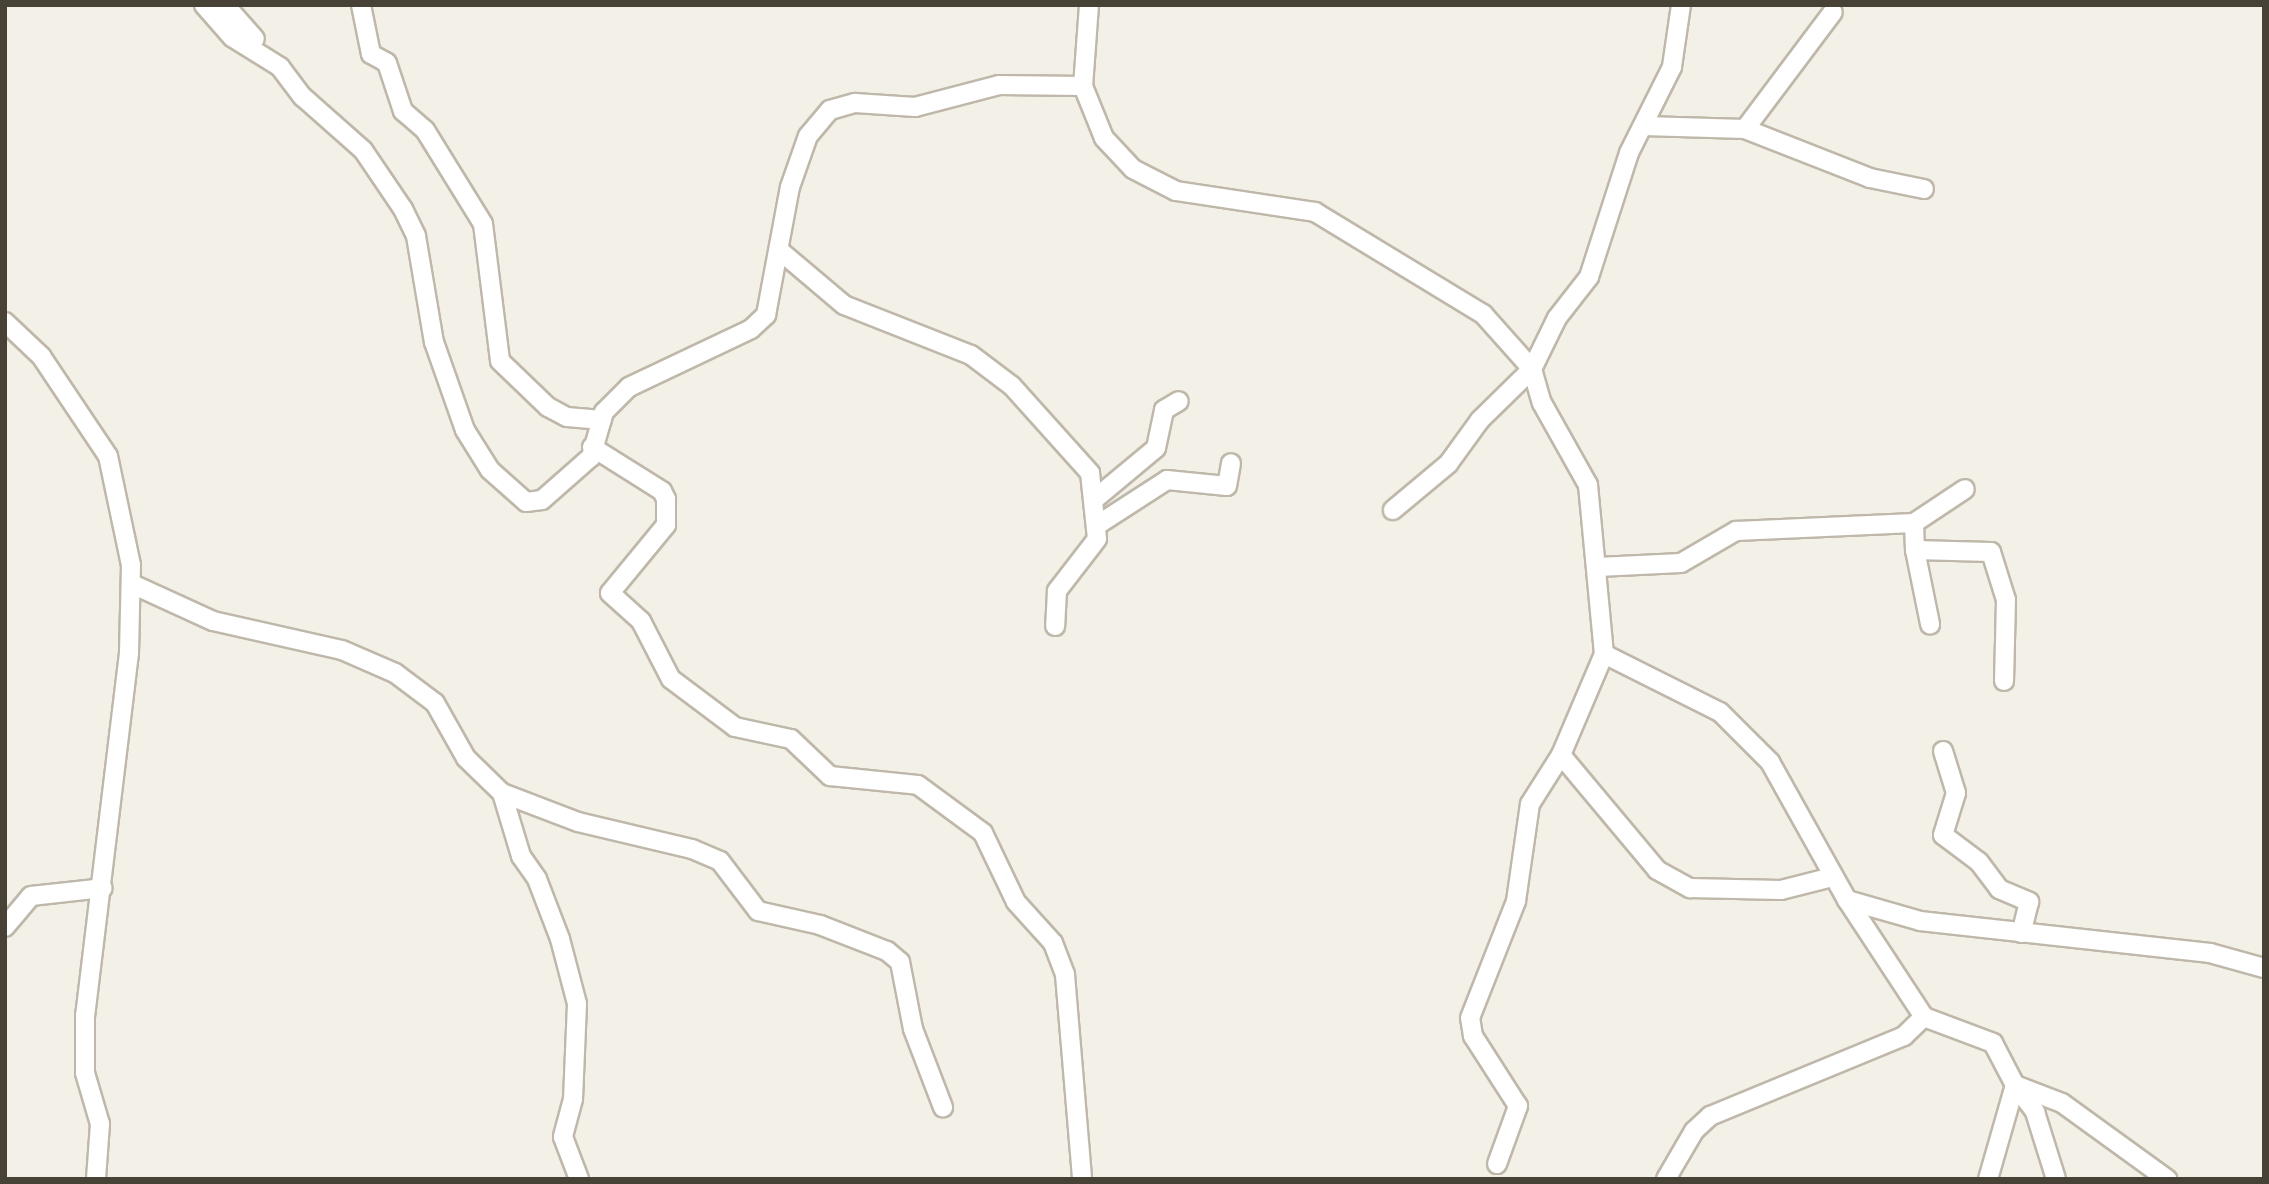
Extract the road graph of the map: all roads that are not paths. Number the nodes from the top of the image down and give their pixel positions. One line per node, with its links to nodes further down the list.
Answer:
1 (204, 5): 17 (street)
2 (225, 5): 7 (street)
3 (361, 5): 16 (street)
4 (1089, 5): 8 (street)
5 (1681, 5): 9 (street)
6 (1832, 12): 10 (street)
7 (255, 39)
8 (1083, 86): 12 (street); 14 (street)
9 (1644, 126): 10 (street); 14 (street)
10 (1745, 129): 11 (street)
11 (1924, 189)
12 (779, 250): 16 (street); 20 (street)
13 (5, 322): 26 (street)
14 (1532, 369): 21 (street); 25 (street)
15 (1179, 401): 20 (street)
16 (602, 420): 17 (street)
17 (592, 447): 46 (street)
18 (1230, 463): 23 (street)
19 (1965, 489): 22 (street)
20 (1096, 498): 23 (street)
21 (1393, 510)
22 (1914, 523): 24 (street); 25 (street)
23 (1099, 524): 28 (street)
24 (1915, 550): 27 (street); 30 (street)
25 (1598, 567): 29 (street)
26 (132, 584): 33 (street); 35 (street)
27 (1930, 624)
28 (1055, 626)
29 (1604, 654): 32 (street); 34 (street)
30 (2004, 681)
31 (1943, 751): 38 (street)
32 (1561, 755): 34 (street); 43 (street)
33 (502, 793): 42 (street); 45 (street)
34 (1832, 877): 36 (street)
35 (103, 888): 37 (street); 44 (street)
36 (1847, 900): 38 (street); 40 (street)
37 (5, 927)
38 (2021, 933): 39 (street)
39 (2264, 968)
40 (1924, 1017): 41 (street); 47 (street)
41 (2015, 1085): 48 (street); 49 (street); 50 (street)
42 (943, 1107)
43 (1497, 1164)
44 (96, 1179)
45 (579, 1179)
46 (1082, 1179)
47 (1666, 1179)
48 (1988, 1179)
49 (2056, 1179)
50 (2167, 1179)

